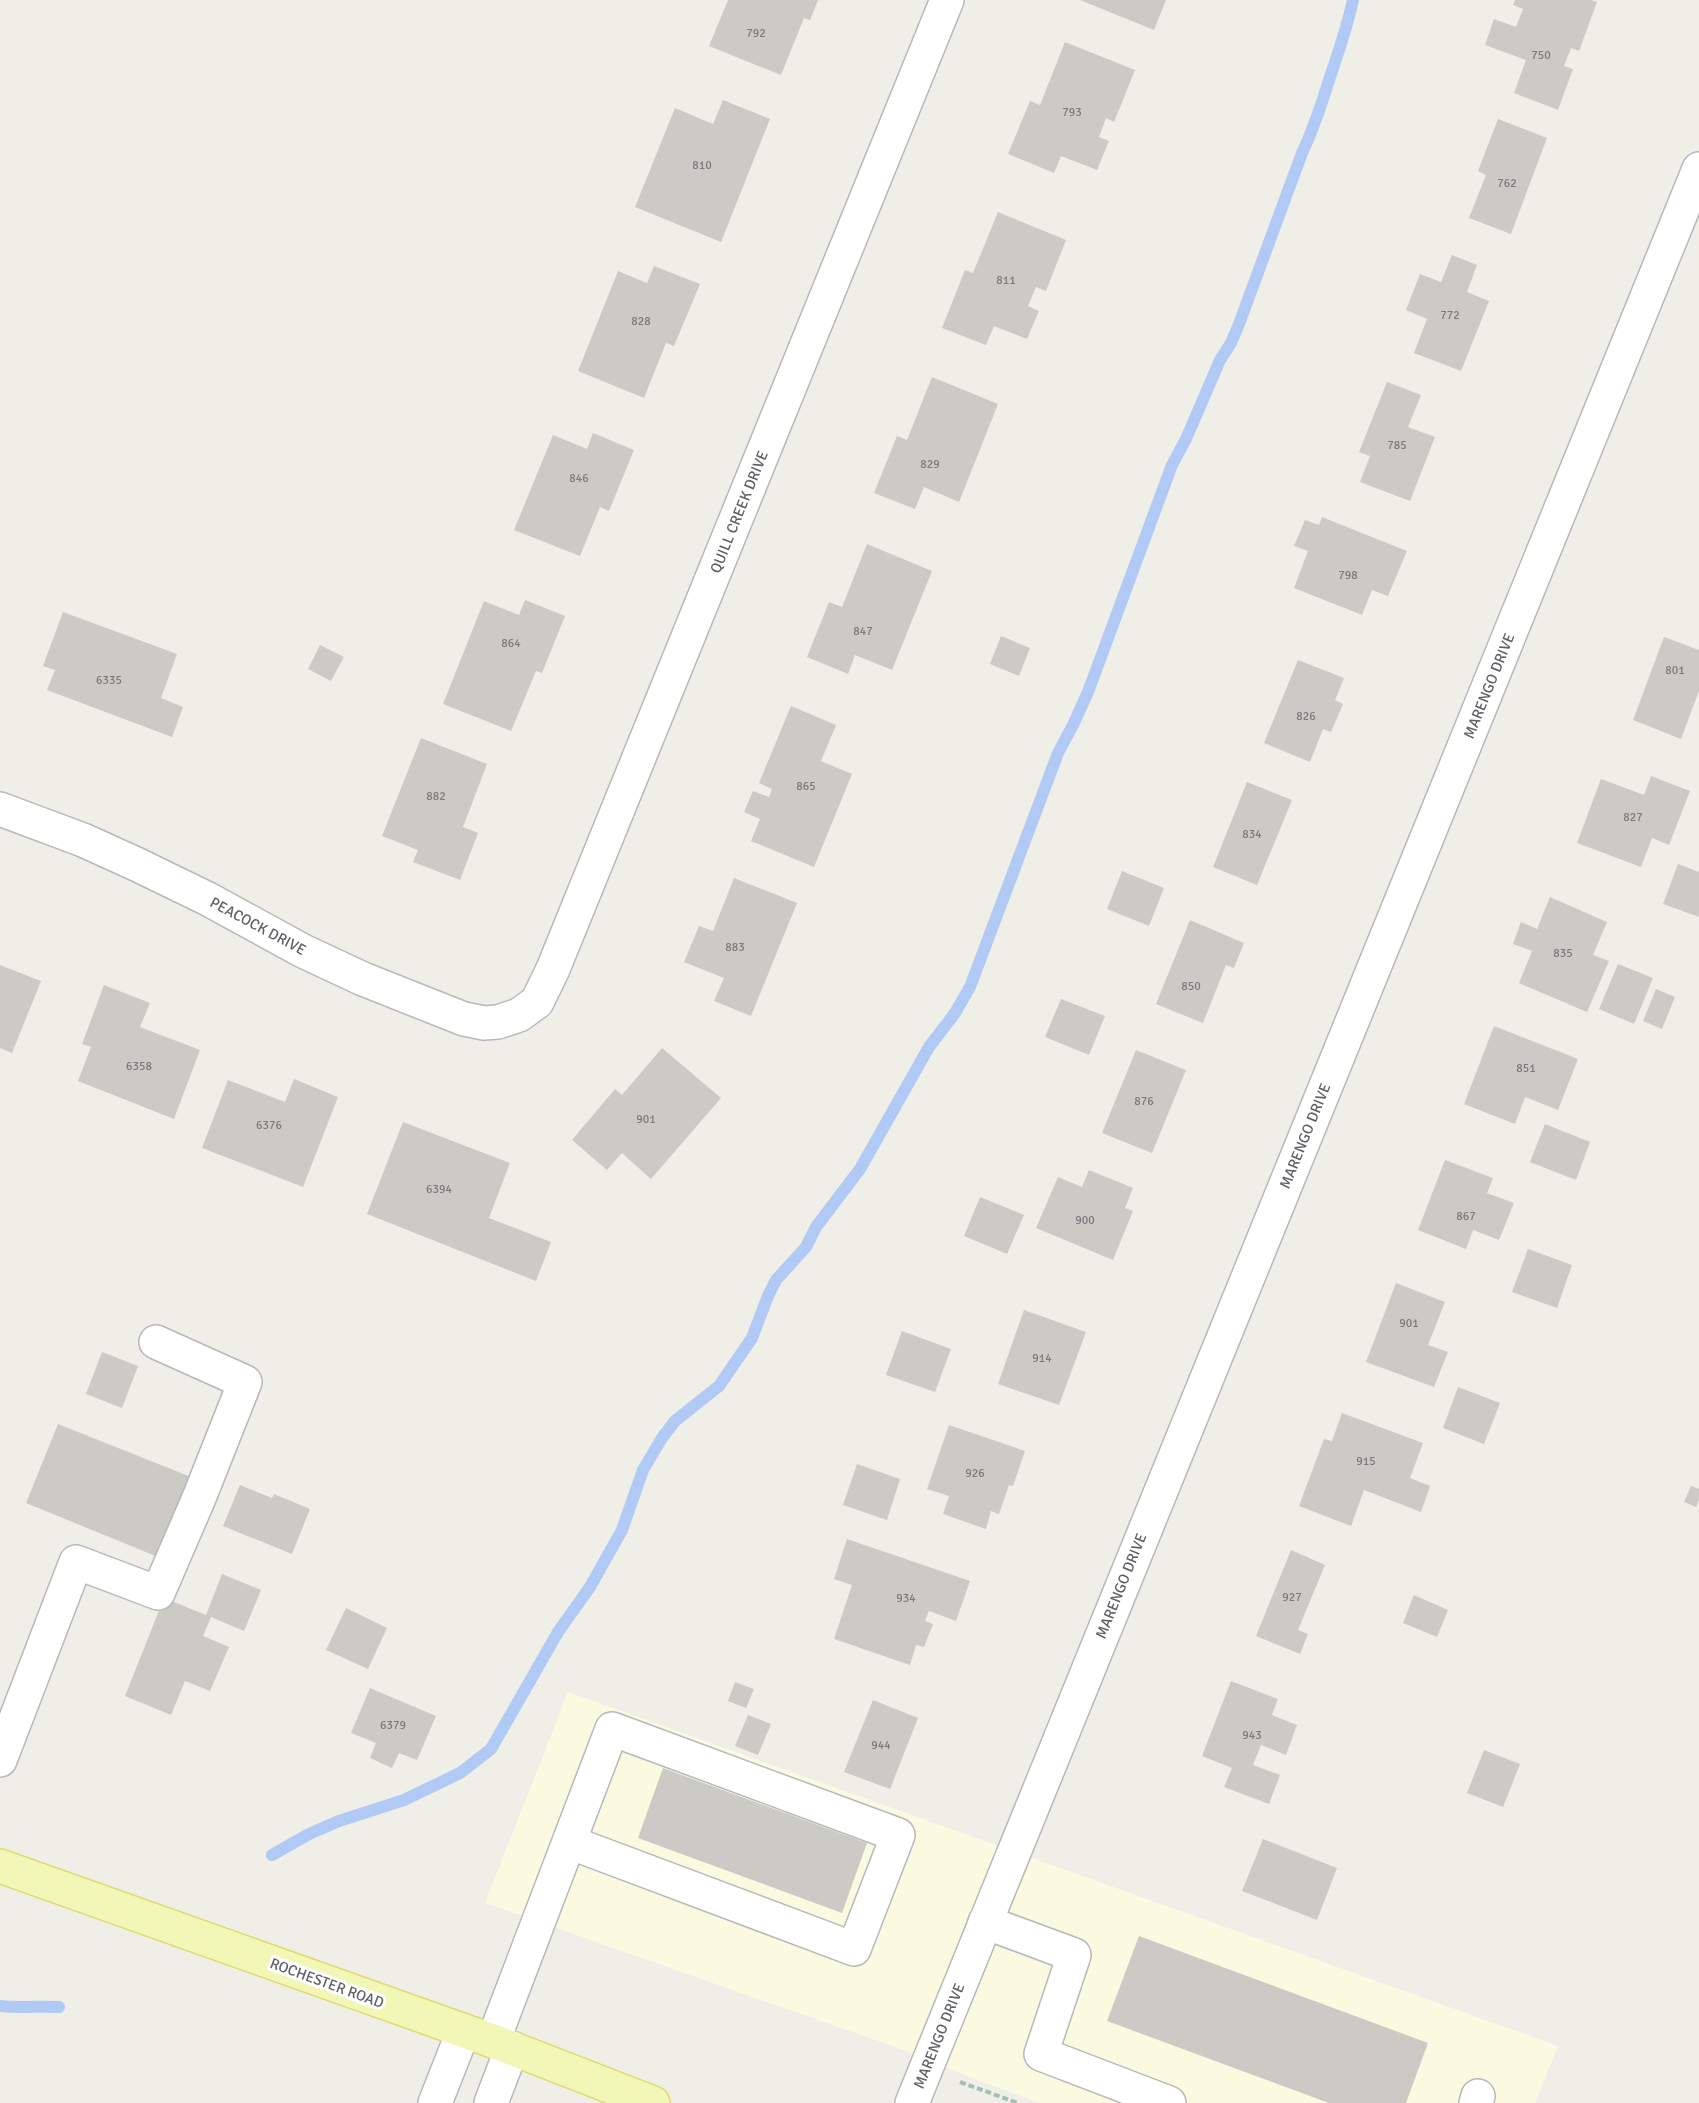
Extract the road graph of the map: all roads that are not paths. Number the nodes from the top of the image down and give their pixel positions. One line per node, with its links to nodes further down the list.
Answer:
1 (947, 0): 4 (street, QUILL CREEK DRIVE)
2 (1699, 169): 9 (street, MARENGO DRIVE)
3 (0, 809): 4 (street, PEACOCK DRIVE)
4 (519, 1014)
5 (156, 1342): 6 (street)
6 (0, 1760)
7 (569, 1842): 7 (street); 10 (street)
8 (0, 1866): 10 (main road, ROCHESTER ROAD)
9 (985, 1922): 14 (street, MARENGO DRIVE); 15 (street)
10 (489, 2040): 11 (street); 12 (street); 13 (main road, ROCHESTER ROAD)
11 (435, 2103)
12 (491, 2103)
13 (652, 2103)
14 (912, 2103)
15 (1169, 2103)

